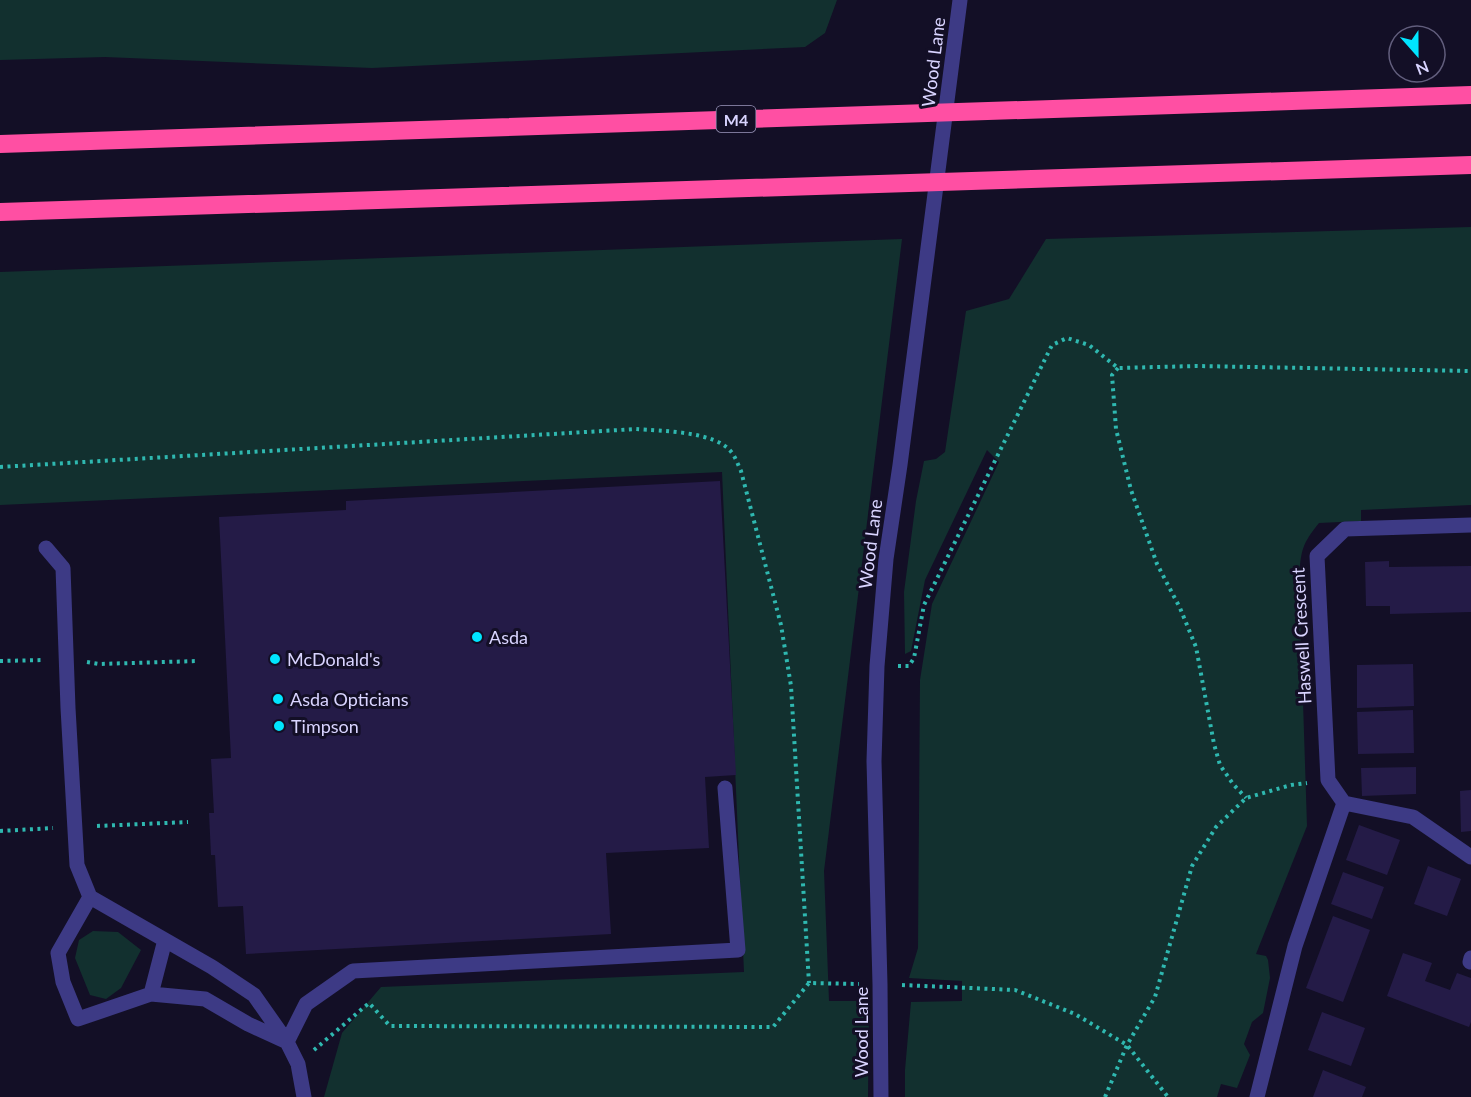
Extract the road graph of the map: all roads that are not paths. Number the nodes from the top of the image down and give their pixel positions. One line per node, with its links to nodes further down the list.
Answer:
1 (960, 2): 16 (street, Wood Lane)
2 (1471, 95): 3 (highway, M4)
3 (0, 144)
4 (1471, 165): 5 (highway)
5 (0, 212)
6 (1471, 525): 9 (street, Haswell Crescent)
7 (46, 548): 11 (street)
8 (725, 788): 14 (street)
9 (1344, 803): 10 (street); 17 (street)
10 (1471, 857)
11 (90, 897): 12 (street); 13 (street)
12 (165, 940): 13 (street); 14 (street)
13 (151, 994): 14 (street)
14 (287, 1042): 15 (street)
15 (304, 1097)
16 (881, 1097)
17 (1257, 1097)

